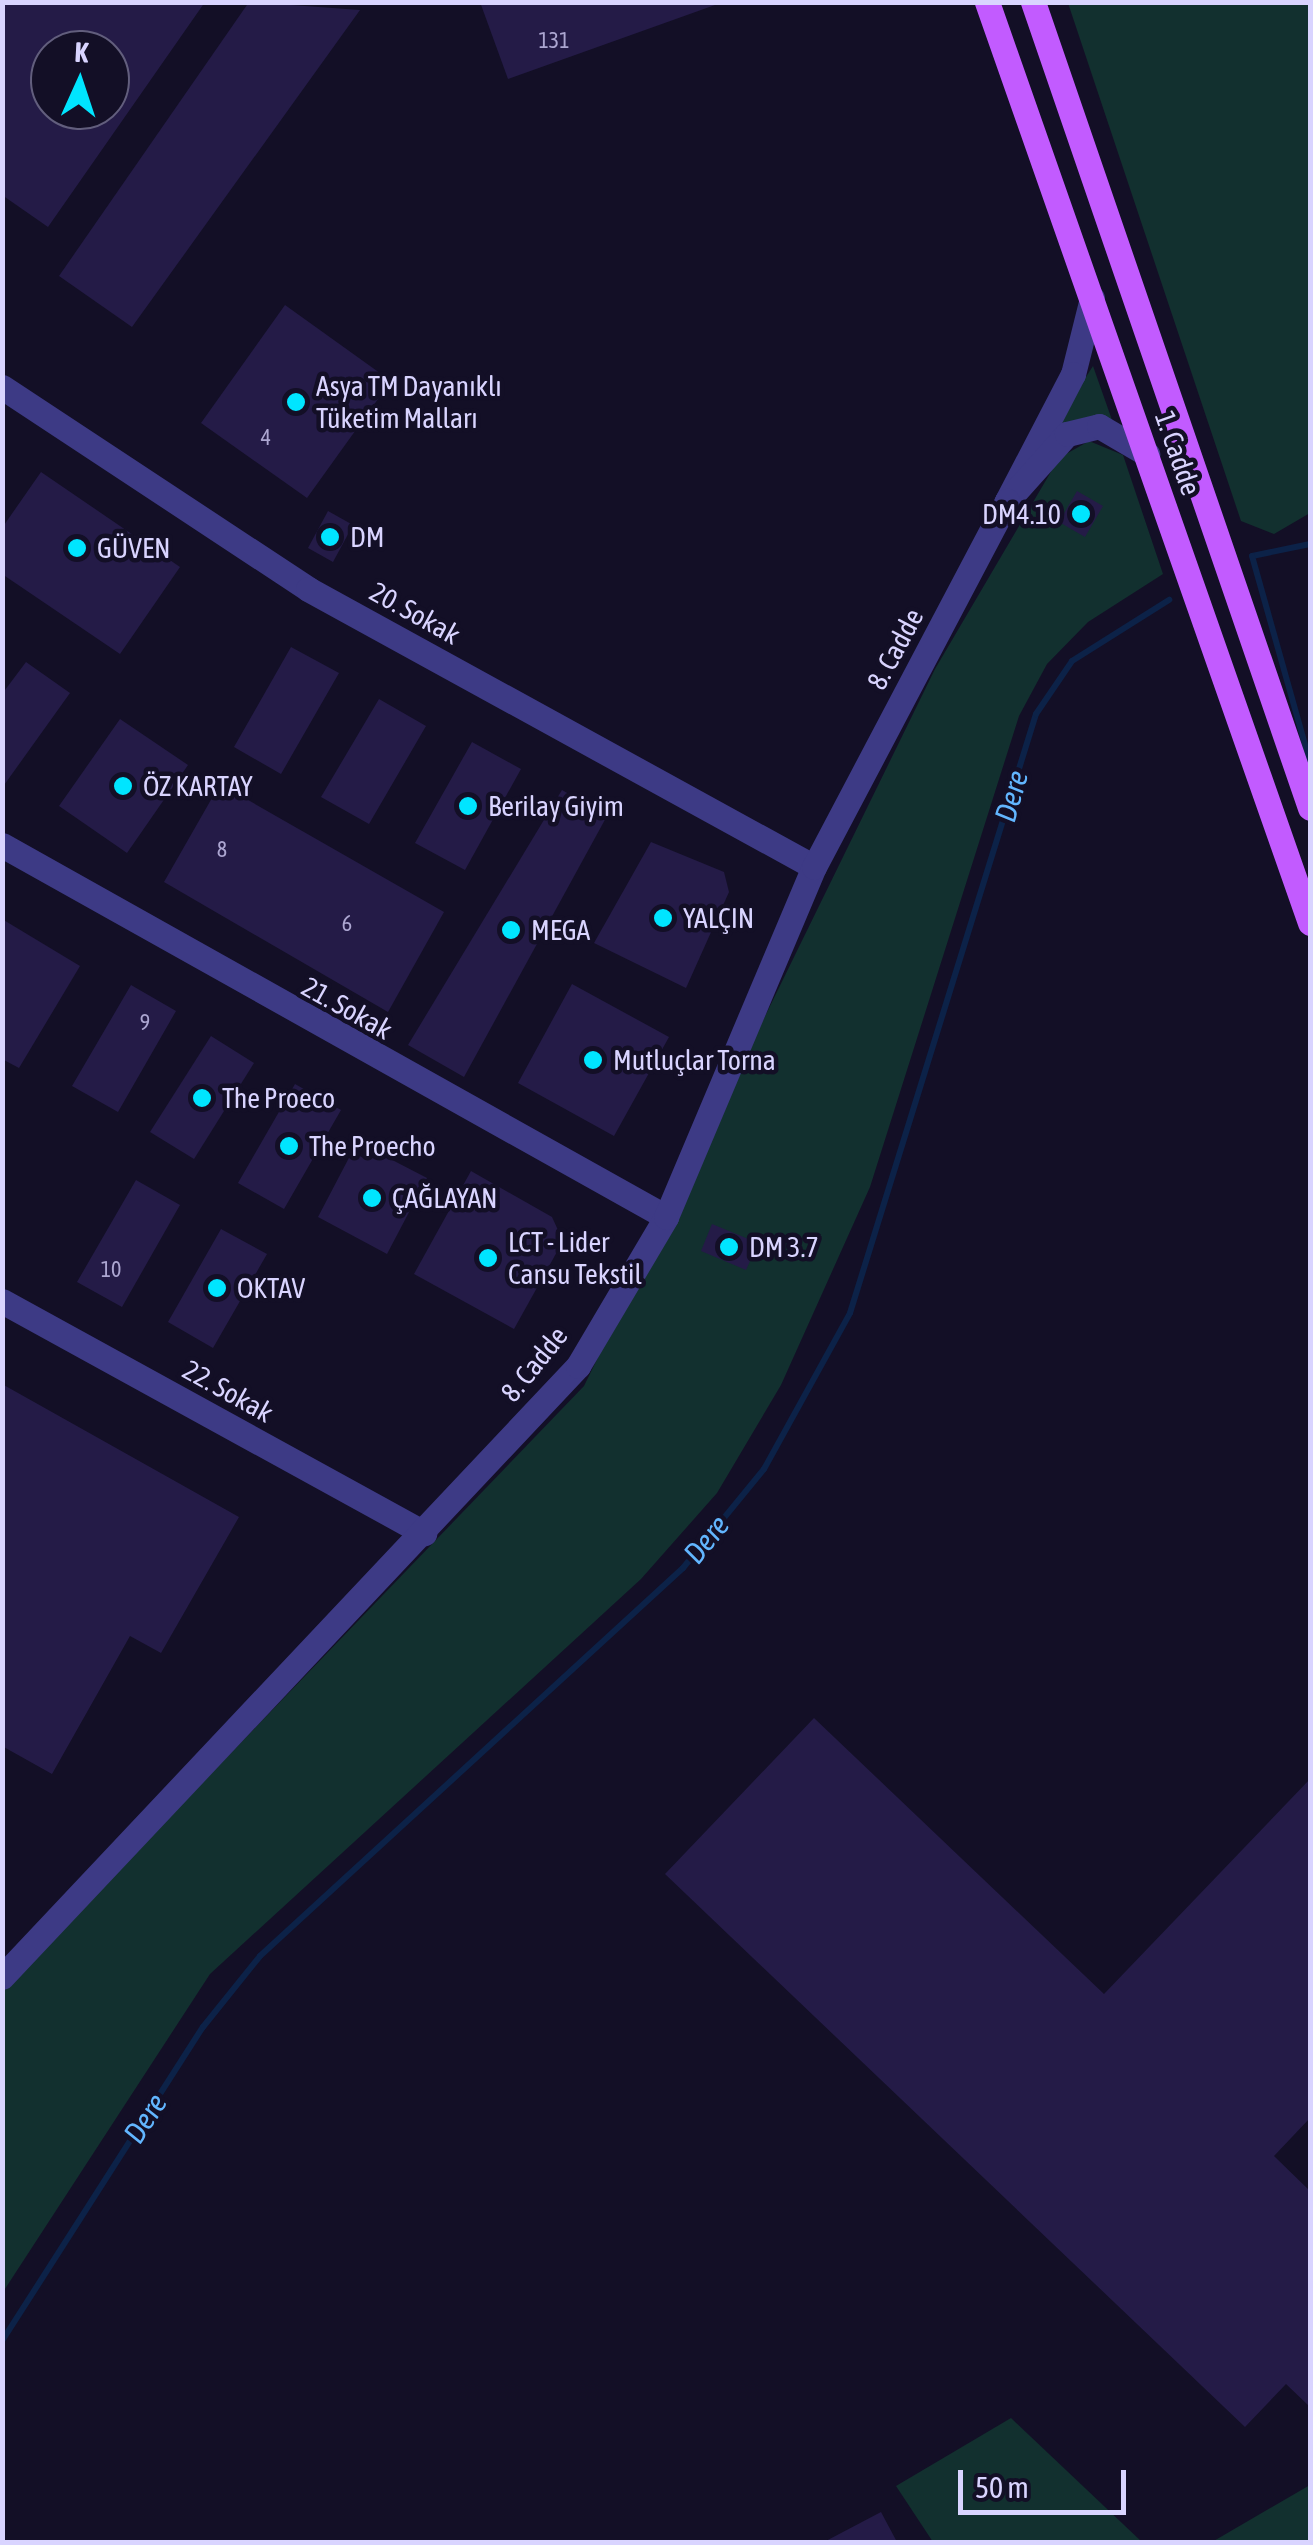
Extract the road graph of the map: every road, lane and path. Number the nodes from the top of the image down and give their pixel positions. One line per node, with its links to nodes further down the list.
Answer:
1 (987, 2): 3 (main road, 1. Cadde)
2 (1033, 2): 7 (main road, 1. Cadde)
3 (1092, 298): 5 (main road, 1. Cadde); 6 (street, 8. Cadde)
4 (2, 387): 9 (street, 20. Sokak)
5 (1146, 454): 6 (street, 8. Cadde); 10 (main road, 1. Cadde)
6 (1007, 501): 9 (street, 8. Cadde)
7 (1310, 808)
8 (2, 845): 11 (street, 21. Sokak)
9 (814, 867): 11 (street, 8. Cadde)
10 (1310, 923)
11 (666, 1218): 13 (street, 8. Cadde)
12 (2, 1301): 13 (street, 22. Sokak)
13 (424, 1533): 14 (street, 8. Cadde)
14 (2, 1977)

